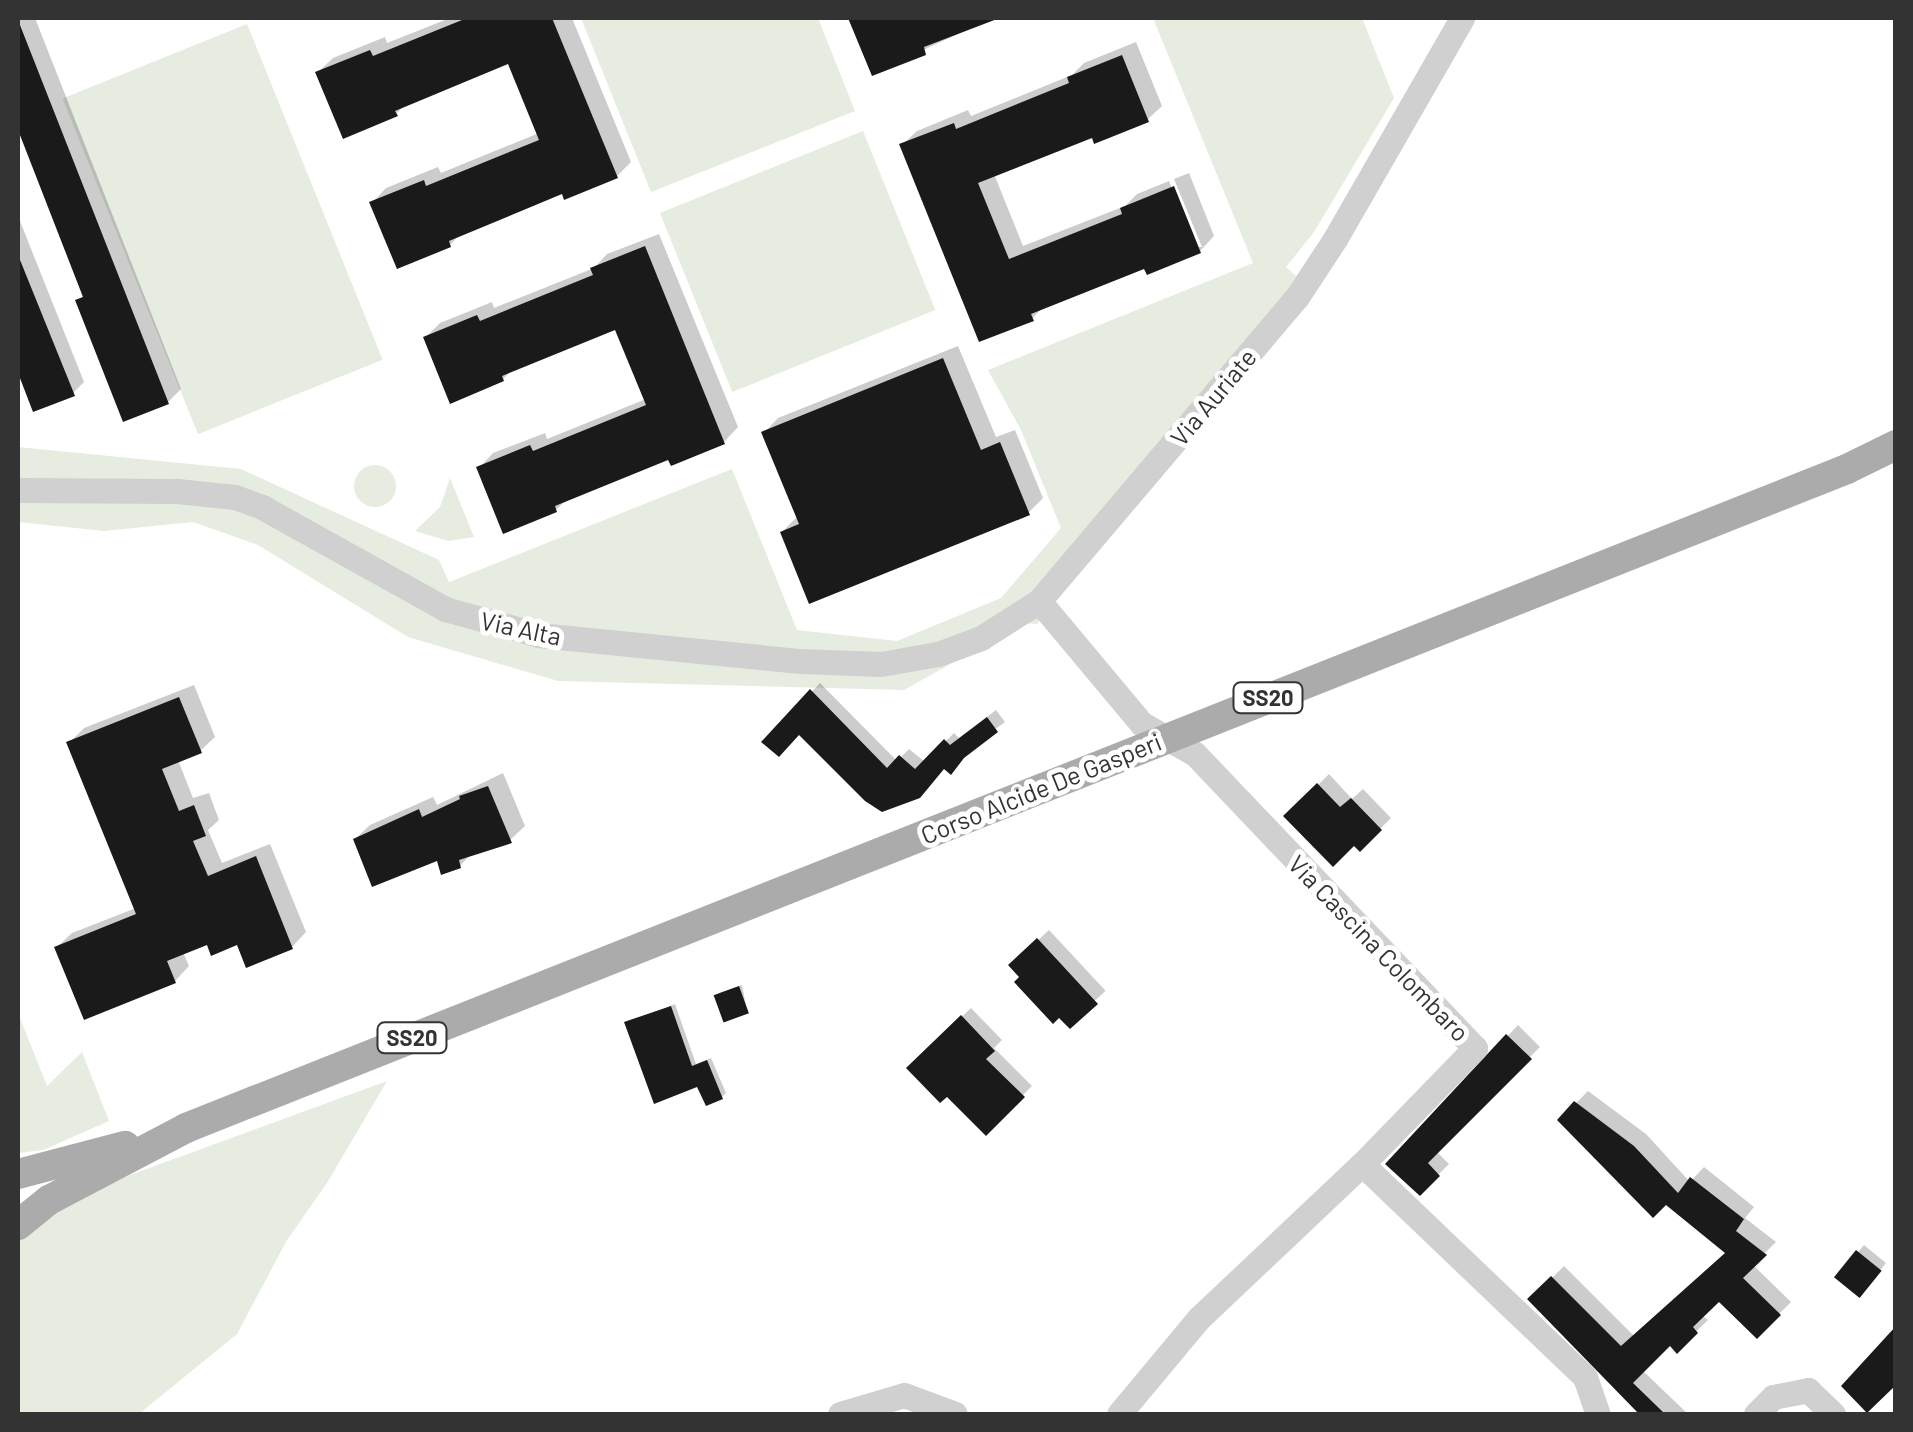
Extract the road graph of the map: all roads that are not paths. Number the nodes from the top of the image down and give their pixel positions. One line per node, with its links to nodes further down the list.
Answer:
1 (1462, 18): 4 (street, Via Auriate)
2 (1896, 446): 5 (main road, Corso Alcide De Gasperi / SS20)
3 (18, 490): 4 (street, Via Alta)
4 (1039, 601): 5 (street)
5 (1165, 739): 6 (main road, Corso Alcide De Gasperi / SS20); 7 (street, Via Cascina Colombaro)
6 (186, 1128): 8 (main road, Corso Alcide De Gasperi / SS20); 9 (main road, Corso Alcide De Gasperi / SS20)
7 (1362, 1164): 12 (street, Via Cascina Colombaro); 13 (street)
8 (18, 1174)
9 (18, 1225)
10 (840, 1414): 11 (street)
11 (955, 1414)
12 (1119, 1414)
13 (1598, 1414)
14 (1756, 1414): 15 (street)
15 (1833, 1414)

